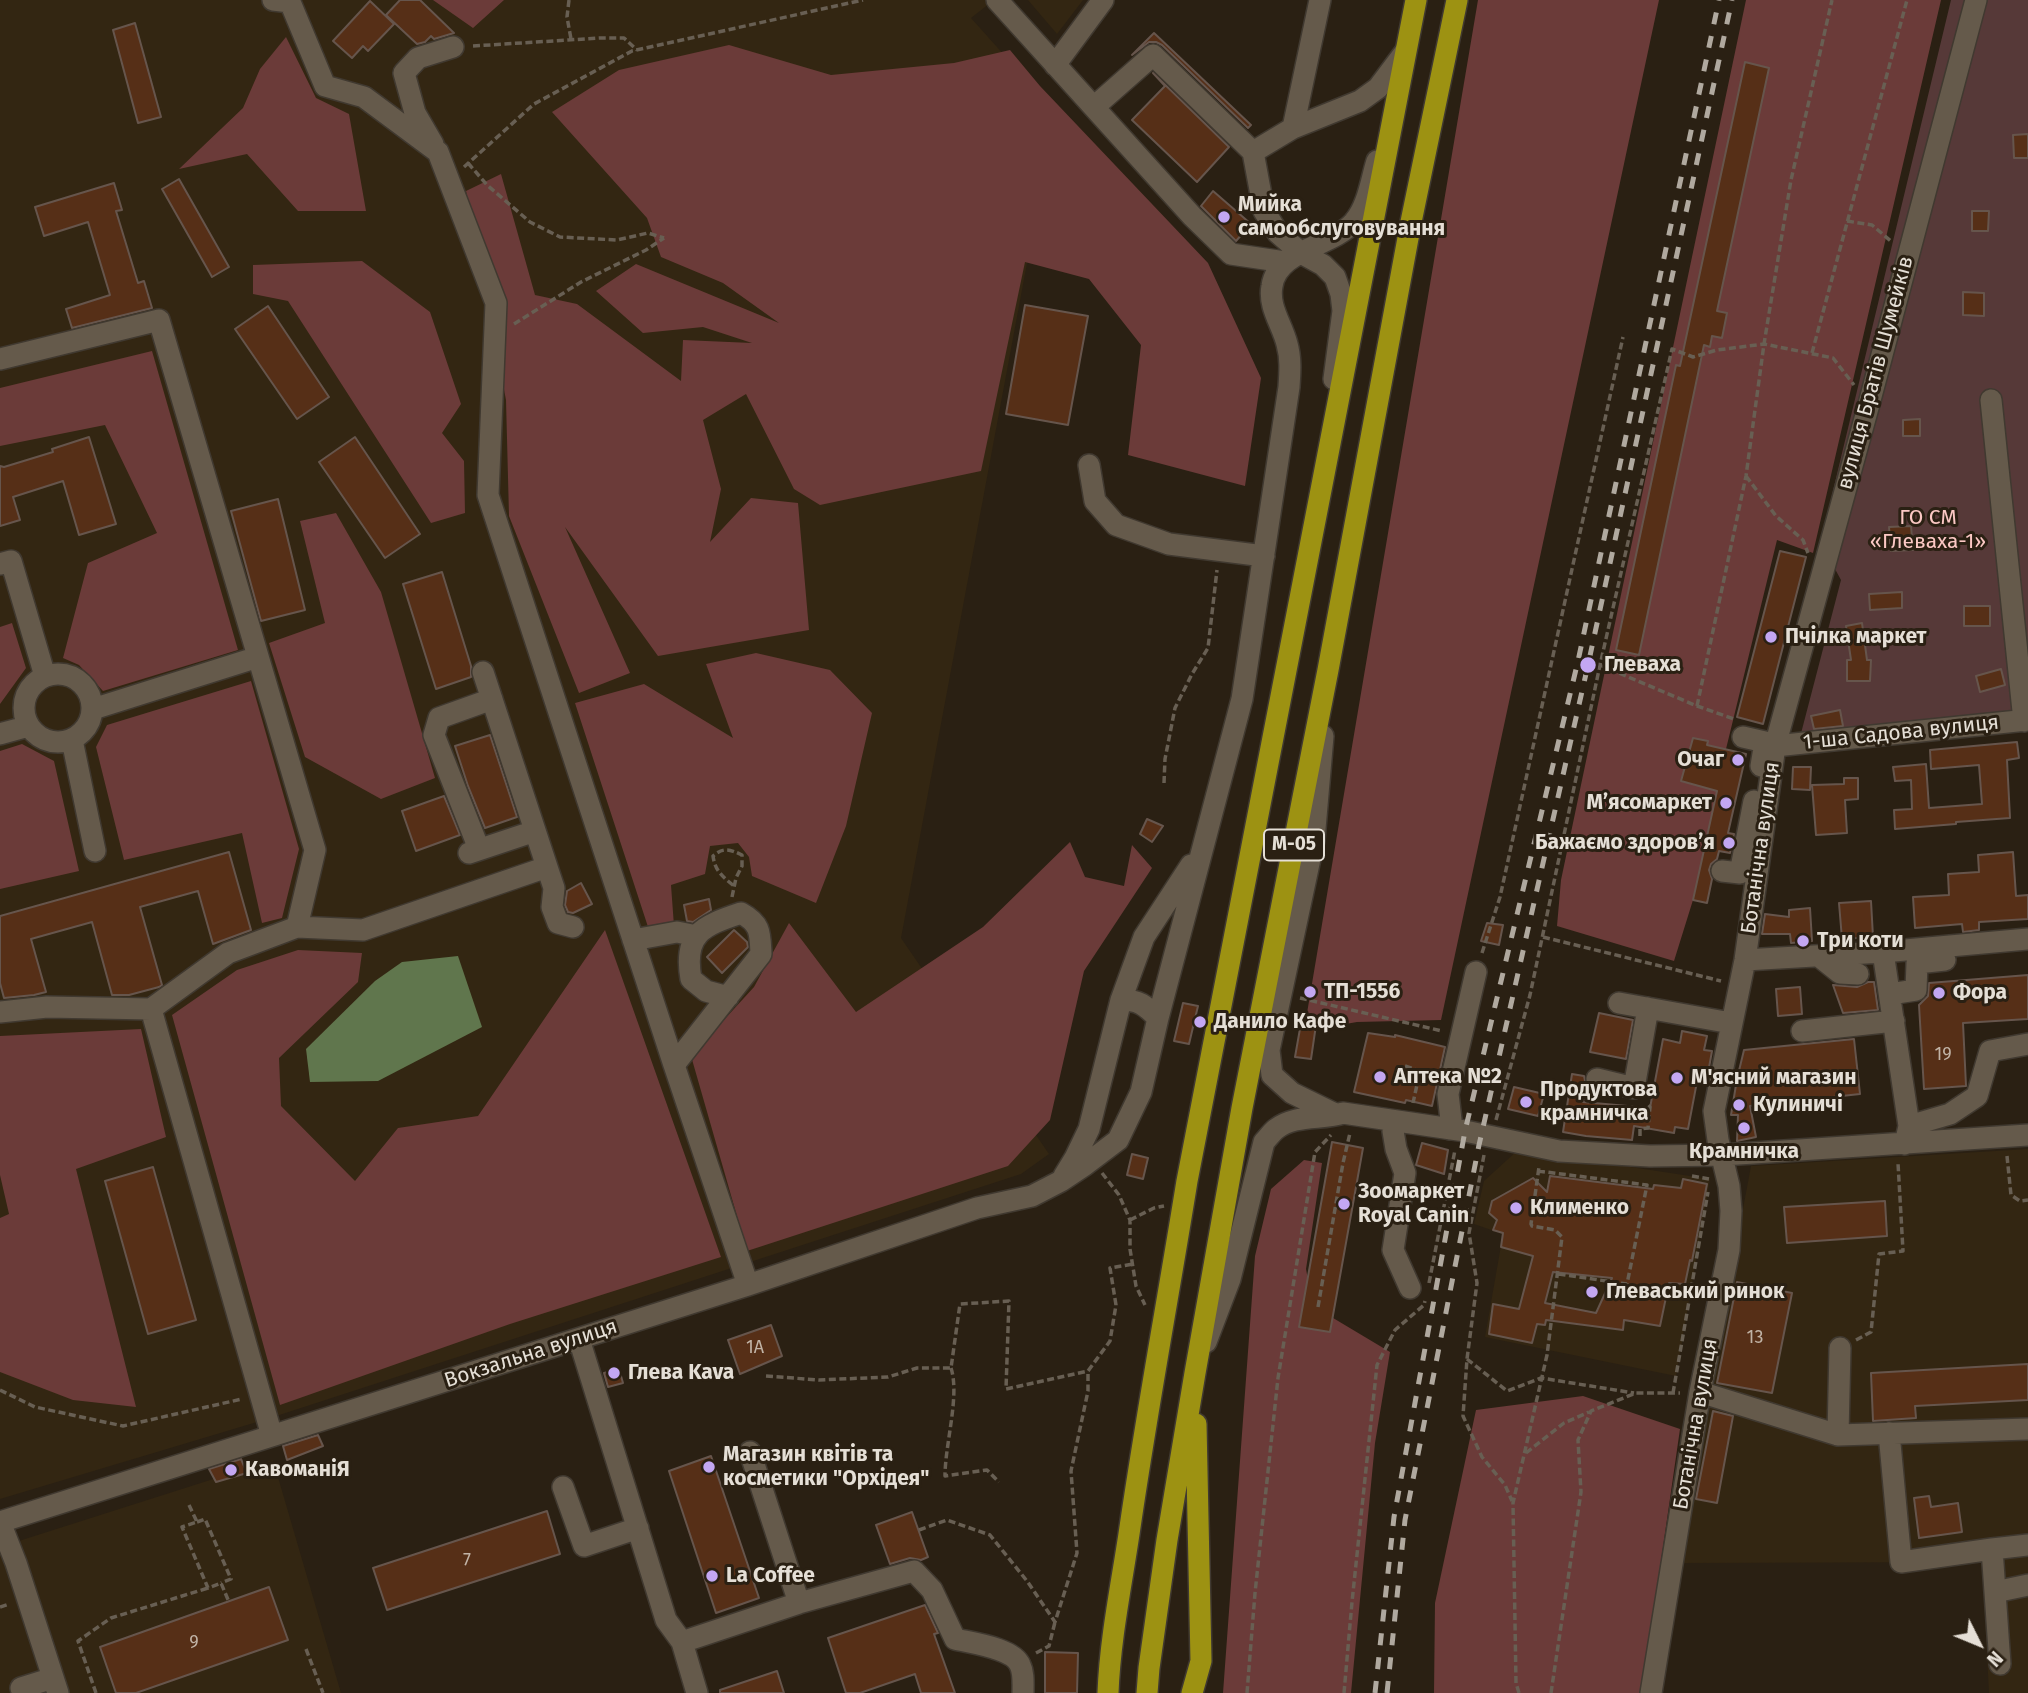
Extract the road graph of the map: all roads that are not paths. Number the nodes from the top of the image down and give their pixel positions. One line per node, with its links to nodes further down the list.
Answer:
1 (273, 0): 14 (street)
2 (997, 0): 10 (street)
3 (1103, 0): 10 (street)
4 (1320, 0): 13 (street)
5 (1416, 0): 9 (highway, М-05)
6 (1457, 0): 24 (highway, М-05)
7 (1976, 0): 34 (street, вулиця Братів Шумейків)
8 (453, 47): 14 (street)
9 (1405, 52): 11 (highway, М-05); 13 (street)
10 (1055, 65): 12 (street)
11 (1398, 86): 16 (street); 19 (highway, М-05)
12 (1094, 107): 15 (street); 16 (street)
13 (1293, 128): 15 (street)
14 (438, 152): 43 (street)
15 (1253, 152): 16 (street)
16 (1293, 257): 19 (street); 21 (street, Вокзальна вулиця)
17 (0, 359): 23 (street)
18 (1991, 400): 29 (street)
19 (1336, 409): 94 (highway, М-05)
20 (1089, 466): 21 (street)
21 (1264, 556): 36 (street, Вокзальна вулиця)
22 (0, 564): 26 (street)
23 (258, 657): 28 (street); 39 (street)
24 (1328, 670): 67 (street); 77 (highway, М-05)
25 (483, 673): 27 (street)
26 (45, 676): 28 (street); 30 (street)
27 (492, 699): 35 (street); 35 (street)
28 (93, 709): 33 (street)
29 (2026, 721): 34 (street, 1-ша Садова вулиця)
30 (29, 726): 31 (street); 33 (street)
31 (0, 734)
32 (1743, 737): 34 (street)
33 (72, 740): 37 (street)
34 (1770, 752): 47 (street, Ботанічна вулиця)
35 (536, 831): 38 (street)
36 (1202, 849): 52 (street); 57 (street, Вокзальна вулиця)
37 (95, 851)
38 (547, 867): 39 (street); 40 (street)
39 (297, 927): 55 (street)
40 (573, 927)
41 (697, 936): 43 (street); 51 (street); 51 (street)
42 (2028, 939): 45 (street)
43 (633, 940): 62 (street)
44 (1883, 953): 45 (street); 46 (street); 50 (street)
45 (1948, 956): 50 (street)
46 (1820, 957): 47 (street); 49 (street)
47 (1745, 960): 59 (street, Ботанічна вулиця)
48 (1476, 972): 68 (street)
49 (1858, 974)
50 (1889, 994): 58 (street)
51 (728, 997): 62 (street)
52 (1121, 1000): 57 (street); 64 (street)
53 (1619, 1003): 54 (street)
54 (1648, 1008): 59 (street); 63 (street)
55 (151, 1009): 56 (street); 82 (street)
56 (0, 1012)
57 (1158, 1018): 65 (street, Вокзальна вулиця)
58 (1894, 1021): 60 (street); 69 (street)
59 (1731, 1023): 71 (street, Ботанічна вулиця)
60 (1802, 1031)
61 (2028, 1044): 69 (street)
62 (674, 1065): 73 (street)
63 (1597, 1079)
64 (1095, 1104): 65 (street); 72 (street)
65 (1130, 1116): 72 (street, Вокзальна вулиця)
66 (1404, 1116): 67 (street); 68 (street); 74 (street)
67 (1339, 1118): 77 (street)
68 (1454, 1130): 71 (street)
69 (1907, 1135): 70 (street); 71 (street)
70 (2028, 1135)
71 (1723, 1155): 78 (street, Ботанічна вулиця)
72 (1061, 1181): 73 (street, Вокзальна вулиця)
73 (748, 1285): 75 (street, Вокзальна вулиця)
74 (1410, 1288)
75 (579, 1339): 82 (street, Вокзальна вулиця); 86 (street)
76 (1840, 1348): 81 (street)
77 (1195, 1373): 100 (highway, М-05); 101 (highway)
78 (1700, 1392): 81 (street); 102 (street, Ботанічна вулиця)
79 (2028, 1429): 80 (street)
80 (1889, 1433): 81 (street); 88 (street)
81 (1838, 1434)
82 (272, 1436): 85 (street, Вокзальна вулиця)
83 (750, 1452): 91 (street)
84 (563, 1487): 86 (street)
85 (0, 1522): 95 (street)
86 (638, 1528): 92 (street)
87 (2028, 1545): 88 (street)
88 (1992, 1549): 90 (street)
89 (2028, 1585): 90 (street)
90 (1995, 1592): 93 (street)
91 (799, 1602): 92 (street); 98 (street)
92 (682, 1642): 97 (street)
93 (2000, 1664)
94 (1108, 1683): 99 (highway)
95 (55, 1686): 96 (street)
96 (21, 1688)
97 (697, 1693)
98 (1023, 1693)
99 (1124, 1693)
100 (1147, 1693)
101 (1192, 1693)
102 (1651, 1693)

